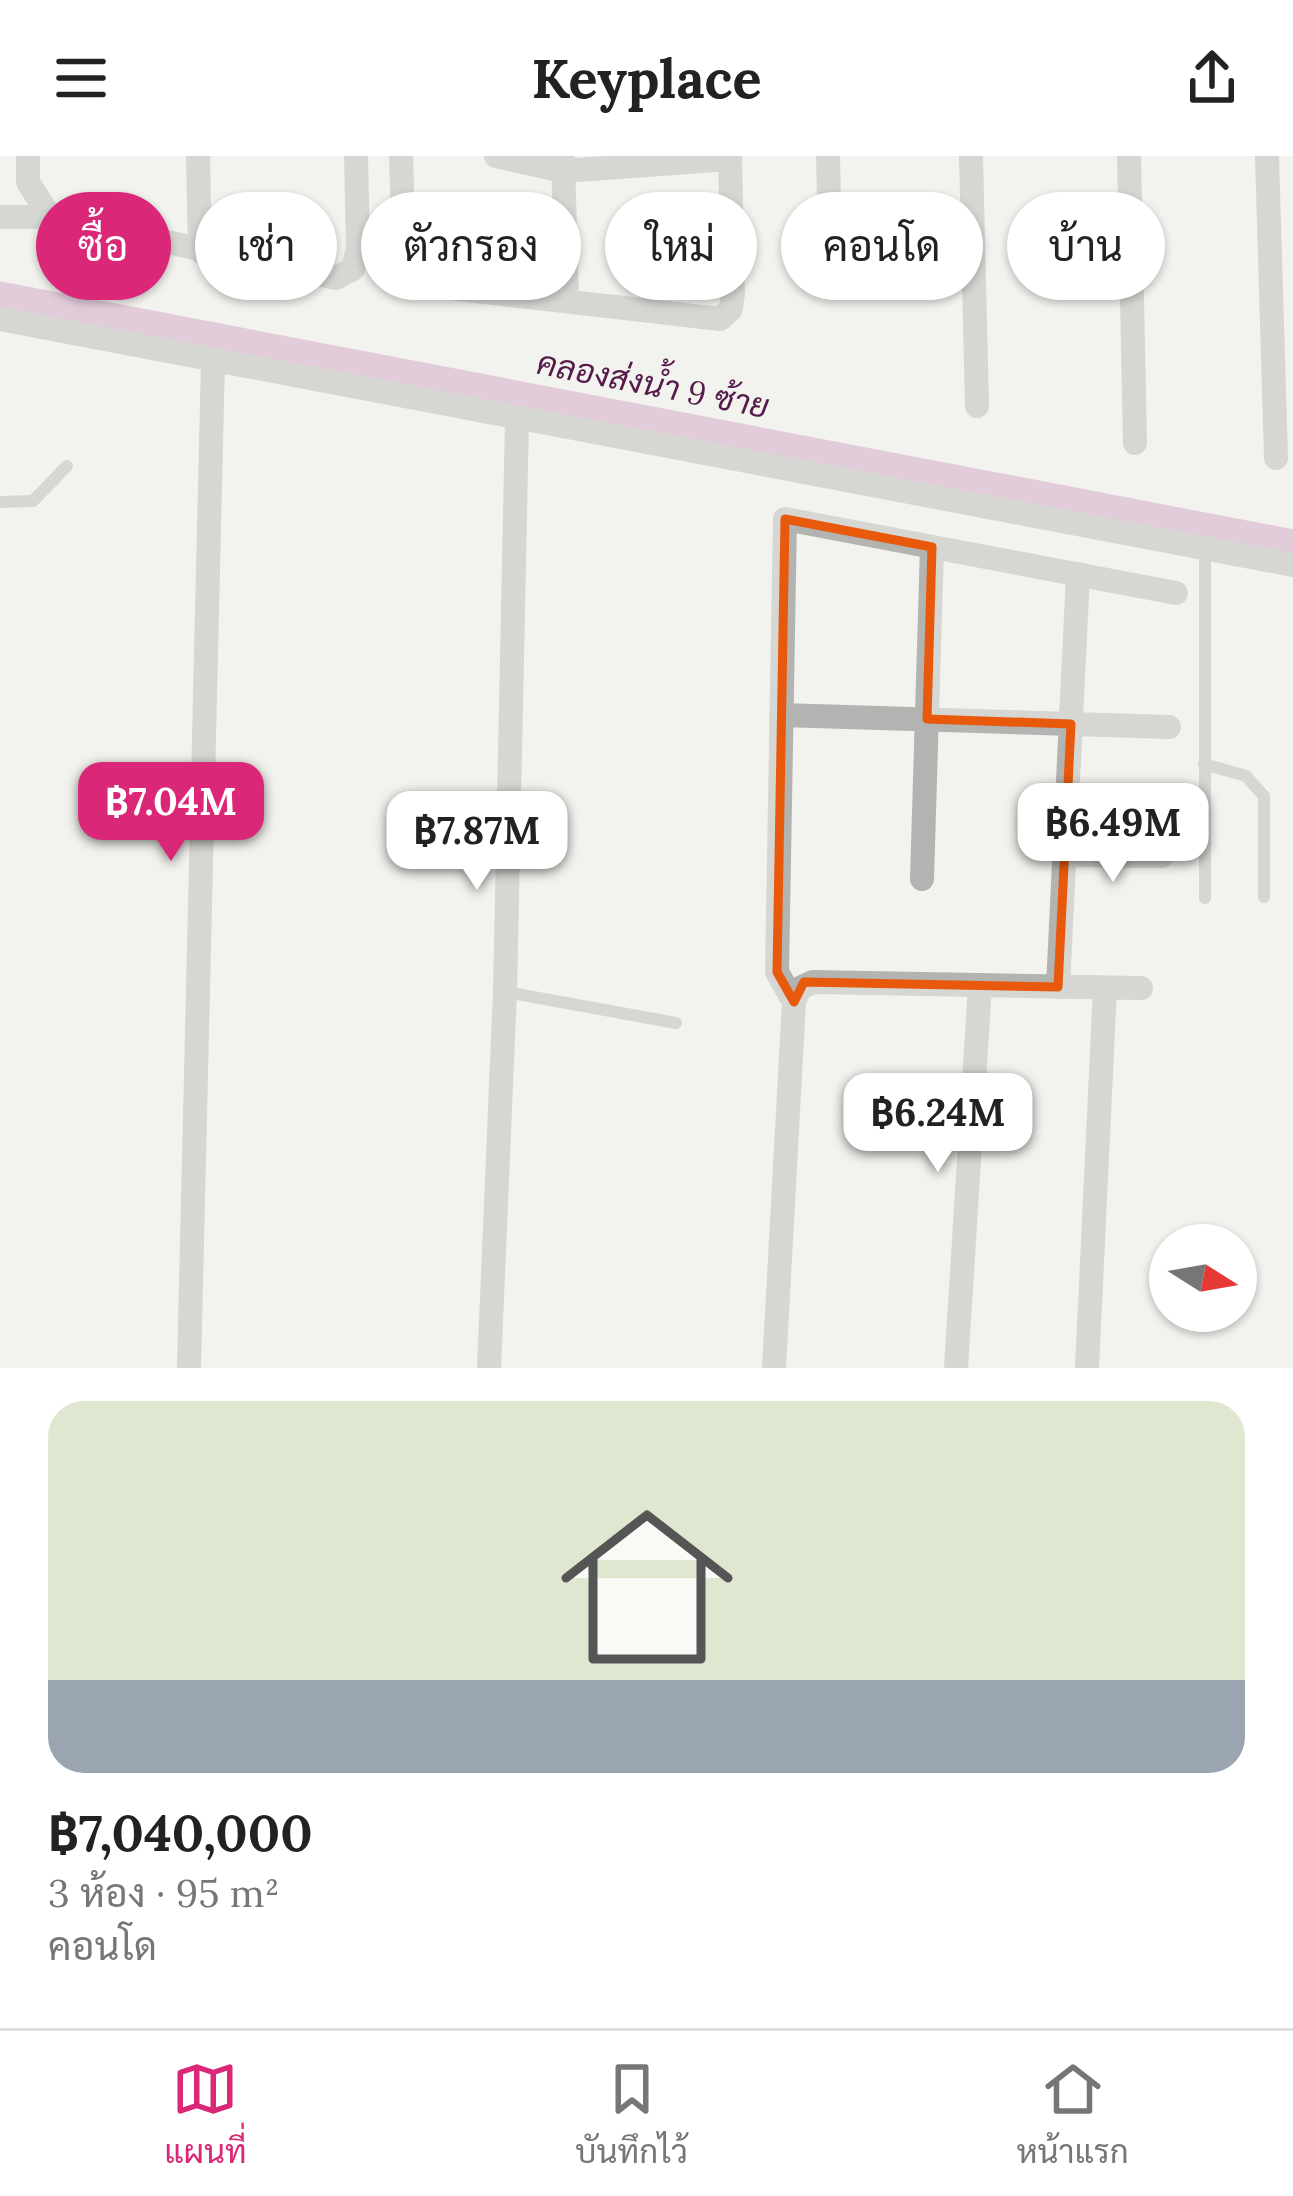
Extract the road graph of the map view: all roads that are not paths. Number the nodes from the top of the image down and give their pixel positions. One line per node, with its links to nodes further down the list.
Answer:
1 (28, 156): 14 (street)
2 (198, 156): 12 (street)
3 (356, 156): 17 (street)
4 (401, 156): 18 (street)
5 (496, 156): 11 (street)
6 (828, 156): 13 (street)
7 (970, 156): 21 (street)
8 (1129, 156): 23 (street)
9 (1267, 156): 24 (street)
10 (730, 157): 11 (street); 18 (street)
11 (563, 164): 18 (street)
12 (199, 192)
13 (829, 192)
14 (36, 195)
15 (0, 217): 16 (street)
16 (36, 218)
17 (337, 278)
18 (567, 301)
19 (0, 320): 20 (street)
20 (213, 361): 22 (street); 49 (street)
21 (977, 406)
22 (517, 419): 28 (street); 46 (street)
23 (1135, 443)
24 (1276, 458)
25 (67, 466): 26 (lane)
26 (0, 502)
27 (932, 547): 30 (street); 32 (street); 33 (street)
28 (1204, 548): 29 (street); 36 (lane)
29 (1293, 565)
30 (1078, 574): 31 (street); 34 (street)
31 (1175, 592)
32 (781, 715): 33 (street); 47 (street)
33 (927, 719): 34 (street); 39 (street)
34 (1071, 724): 35 (street); 37 (street)
35 (1169, 727)
36 (1204, 764): 40 (lane); 41 (lane)
37 (1064, 855): 38 (street); 43 (street)
38 (1162, 856)
39 (922, 879)
40 (1264, 896)
41 (1205, 898)
42 (980, 986): 43 (street); 47 (street); 52 (street)
43 (1058, 987): 44 (street)
44 (1105, 988): 45 (street); 53 (street)
45 (1142, 988)
46 (505, 992): 48 (lane); 50 (street)
47 (794, 1002): 51 (street)
48 (676, 1023)
49 (189, 1368)
50 (489, 1368)
51 (774, 1368)
52 (956, 1368)
53 (1087, 1368)

